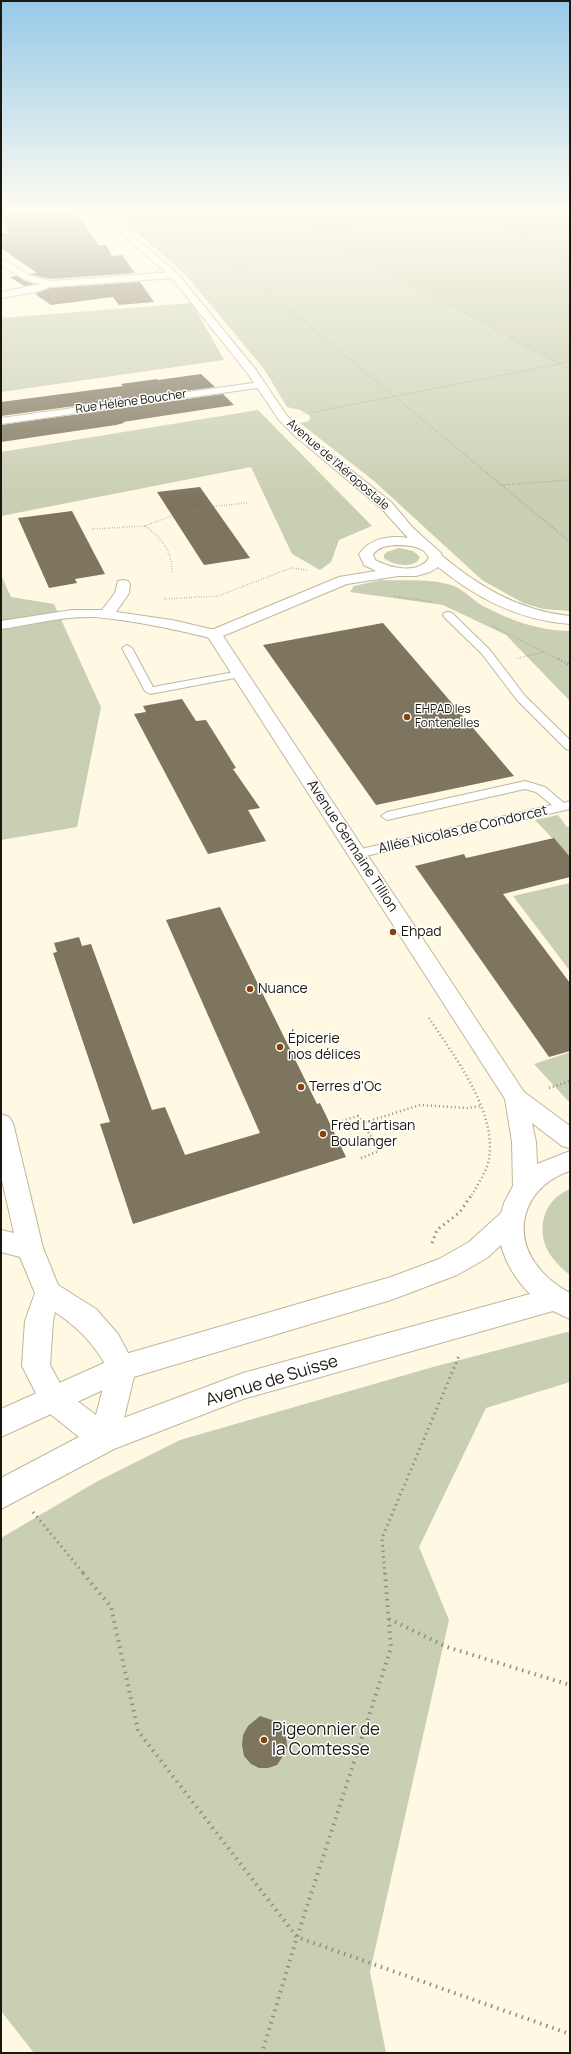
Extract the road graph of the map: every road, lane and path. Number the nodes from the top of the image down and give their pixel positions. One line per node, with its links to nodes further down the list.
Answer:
1 (201, 308): 7 (street, Avenue de l'Aéropostale)
2 (287, 308): 8 (path)
3 (456, 308): 5 (path)
4 (570, 362): 5 (path)
5 (560, 364): 6 (path); 8 (path)
6 (570, 370)
7 (260, 384): 10 (street, Rue Hélène Boucher); 14 (street, Avenue de l'Aéropostale)
8 (393, 397): 9 (path); 12 (path)
9 (306, 413)
10 (1, 421)
11 (570, 480): 12 (path)
12 (501, 485): 17 (path)
13 (247, 503): 15 (path)
14 (400, 523): 18 (street, Avenue de l'Aéropostale); 19 (street, Avenue de l'Aéropostale)
15 (145, 526): 16 (path); 22 (path)
16 (92, 530)
17 (570, 542)
18 (380, 544): 19 (street); 20 (street, Avenue de l'Aéropostale)
19 (432, 553): 21 (street); 28 (street, Avenue de l'Aéropostale)
20 (366, 559): 21 (street); 24 (street)
21 (396, 572): 24 (street)
22 (172, 573)
23 (312, 573): 25 (path)
24 (344, 580): 30 (street)
25 (121, 591): 26 (street)
26 (106, 615): 29 (street); 30 (street)
27 (448, 615): 33 (lane)
28 (570, 620)
29 (1, 626)
30 (214, 634): 32 (street, Avenue Germaine Tillion)
31 (127, 648): 32 (lane)
32 (240, 674): 36 (street, Avenue Germaine Tillion)
33 (570, 746)
34 (565, 806): 35 (lane); 36 (lane, Allée Nicolas de Condorcet)
35 (387, 816)
36 (357, 854): 40 (street, Avenue Germaine Tillion)
37 (428, 1015): 41 (path)
38 (570, 1080): 39 (path)
39 (546, 1089)
40 (516, 1098): 45 (street, Avenue Germaine Tillion); 48 (street, Avenue Germaine Tillion)
41 (481, 1106): 44 (path); 52 (path)
42 (342, 1121): 44 (path)
43 (1, 1123): 51 (street)
44 (363, 1123): 46 (path)
45 (570, 1139)
46 (361, 1158)
47 (570, 1161): 48 (street)
48 (525, 1185): 49 (street)
49 (511, 1219): 54 (street); 56 (street)
50 (1, 1241): 51 (street)
51 (30, 1248): 53 (street)
52 (436, 1248)
53 (48, 1293): 56 (street); 57 (street)
54 (563, 1303): 59 (street, Avenue de Suisse)
55 (466, 1353): 62 (path)
56 (122, 1368): 57 (street); 59 (street)
57 (54, 1400): 58 (street); 59 (street)
58 (1, 1423)
59 (104, 1439): 60 (street, Avenue de Suisse)
60 (1, 1494)
61 (33, 1512): 64 (path)
62 (389, 1618): 63 (path); 64 (path)
63 (570, 1685)
64 (297, 1937): 65 (path); 66 (path)
65 (570, 2034)
66 (262, 2053)

